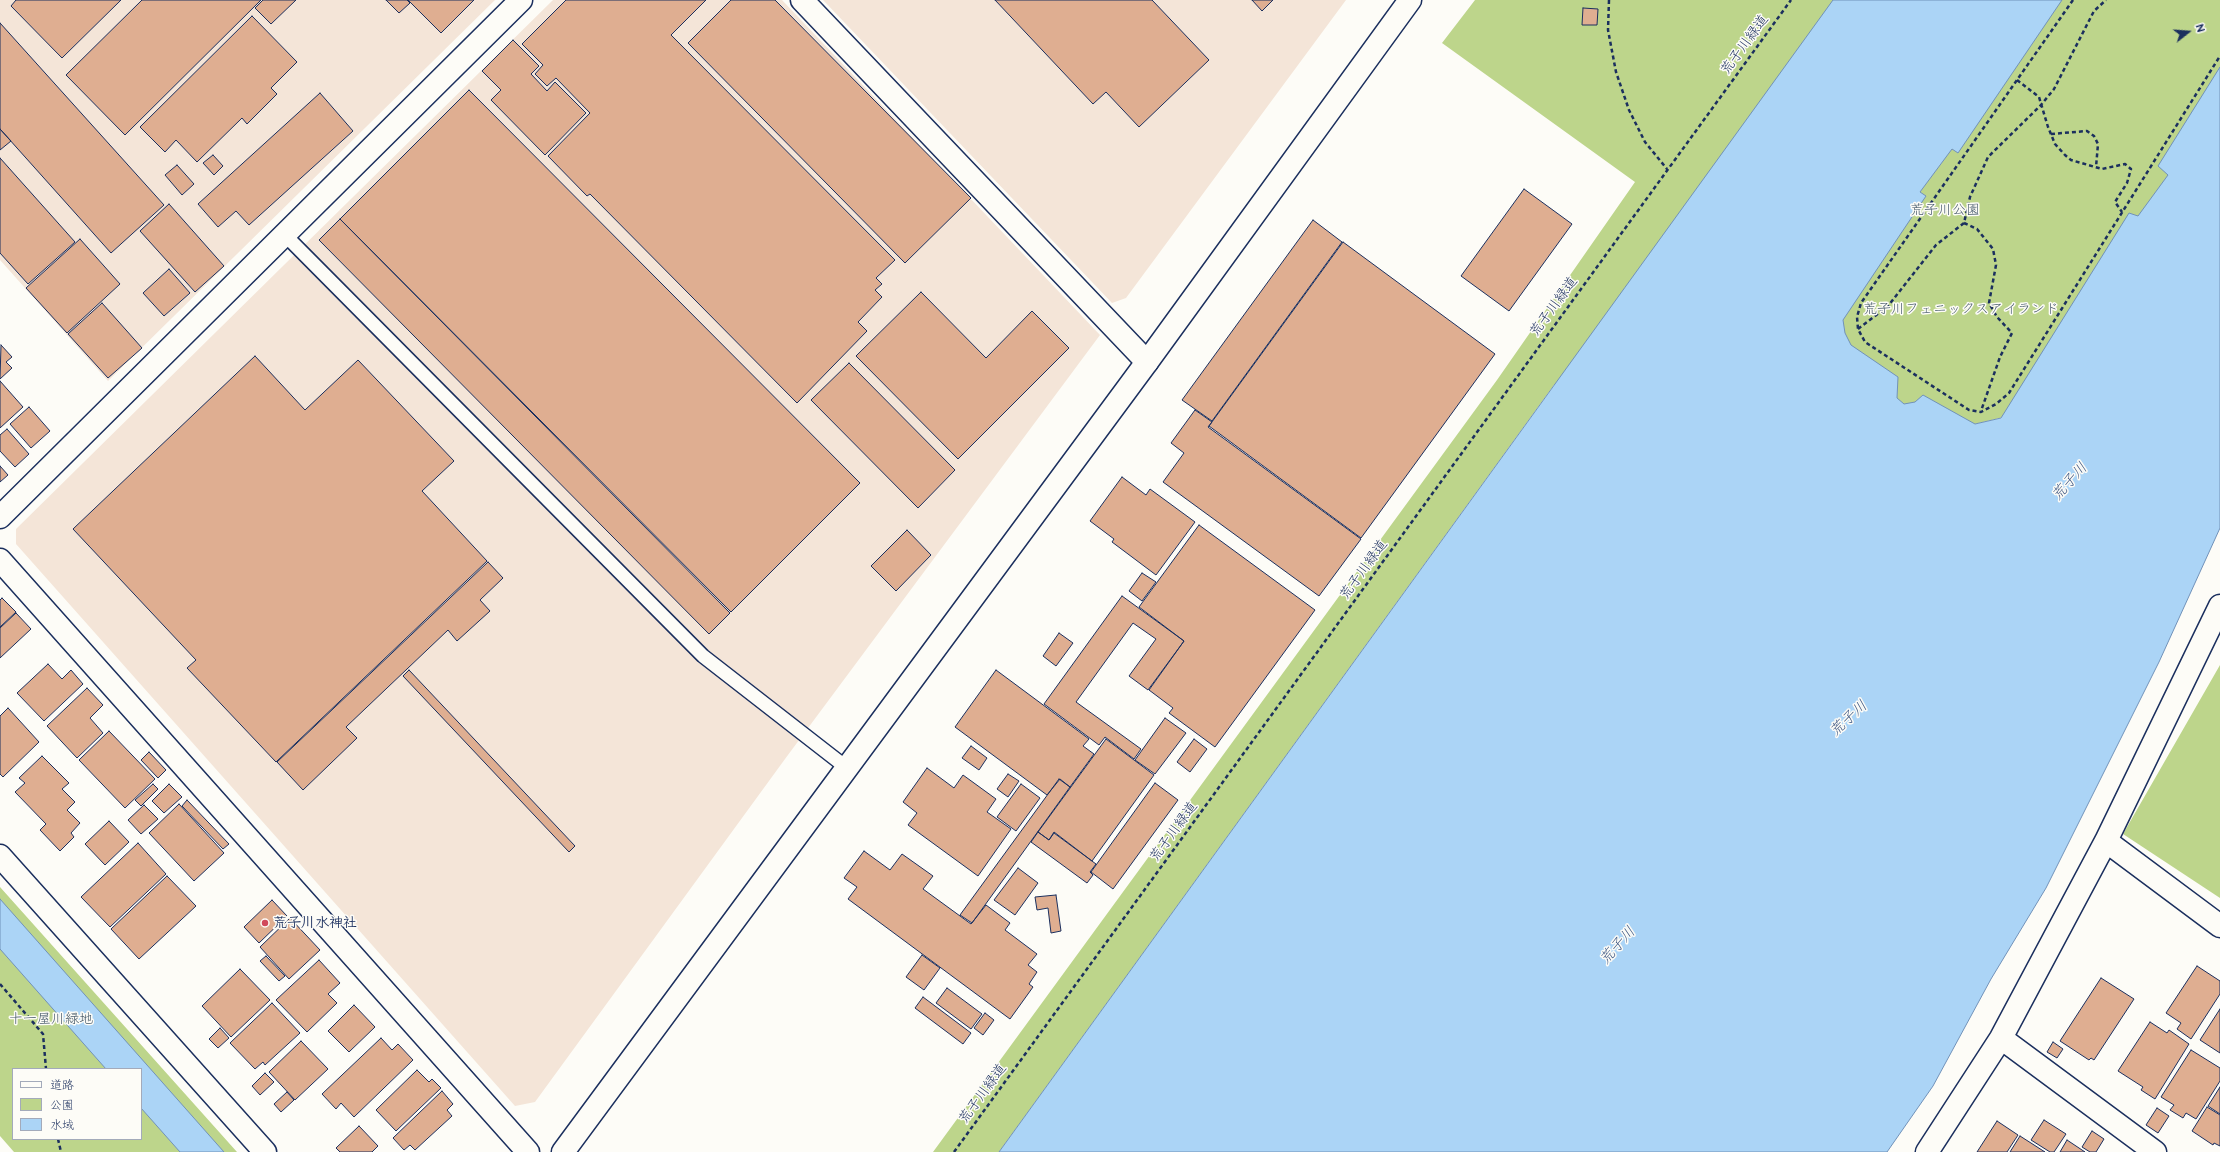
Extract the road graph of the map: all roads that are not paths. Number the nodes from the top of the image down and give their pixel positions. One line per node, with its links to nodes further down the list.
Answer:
1 (521, 0): 4 (street)
2 (802, 0): 5 (street)
3 (1410, 0): 5 (street)
4 (285, 235): 6 (street); 9 (lane)
5 (1147, 362): 9 (street)
6 (0, 517)
7 (0, 560): 15 (street)
8 (2218, 617): 10 (street)
9 (847, 768): 16 (street)
10 (2106, 841): 12 (street); 13 (street)
11 (0, 856): 14 (street)
12 (2220, 926)
13 (2001, 1038): 17 (street); 18 (street)
14 (265, 1152)
15 (528, 1152)
16 (562, 1152)
17 (1927, 1152)
18 (2155, 1152)

